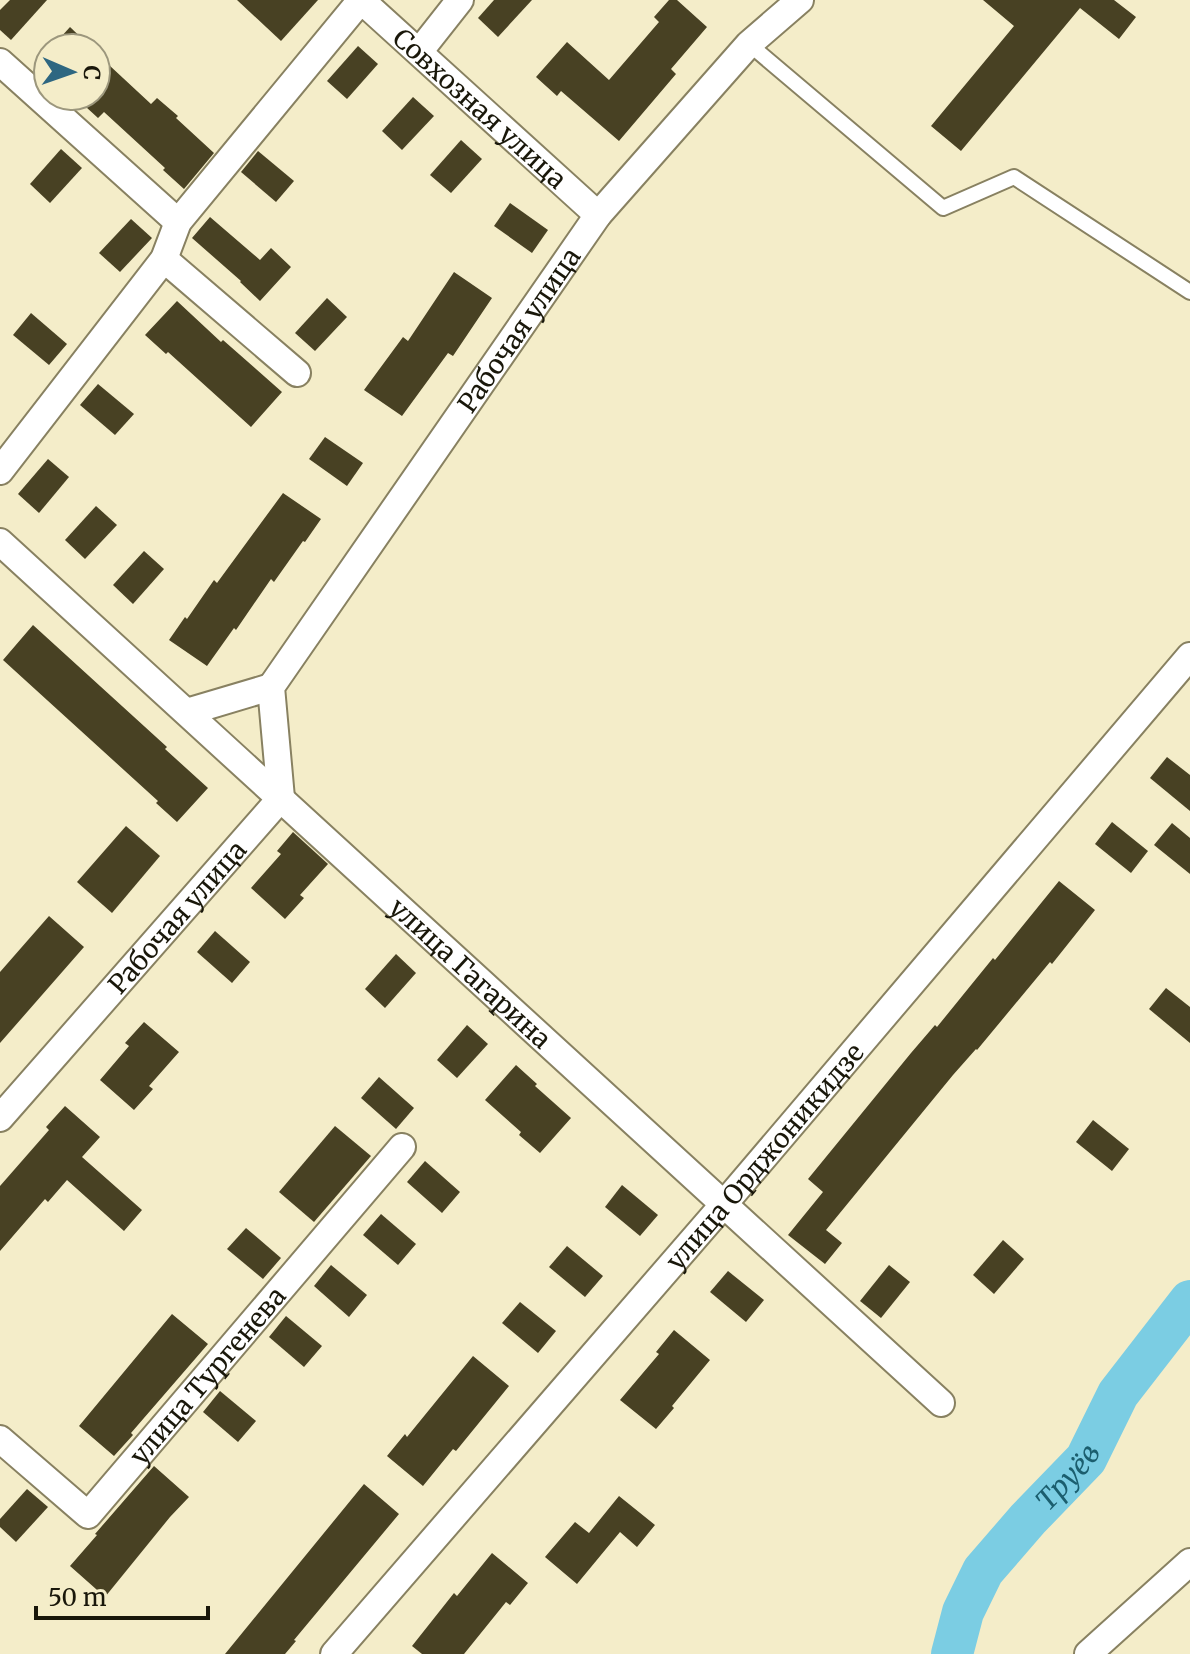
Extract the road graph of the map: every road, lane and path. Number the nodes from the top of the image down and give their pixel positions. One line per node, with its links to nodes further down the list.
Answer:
1 (361, 0): 5 (street, Совхозная улица); 8 (street)
2 (460, 0): 5 (street)
3 (800, 0): 4 (street, Рабочая улица)
4 (749, 44): 7 (street, Рабочая улица); 10 (lane)
5 (419, 52): 7 (street, Совхозная улица)
6 (0, 62): 8 (street)
7 (598, 215): 15 (street, Рабочая улица)
8 (178, 222): 9 (street)
9 (164, 259): 11 (street); 12 (street)
10 (1190, 292)
11 (297, 373)
12 (0, 471)
13 (0, 542): 16 (street, улица Гагарина)
14 (1190, 656): 20 (street, улица Орджоникидзе)
15 (271, 687): 16 (street); 17 (street)
16 (187, 712): 17 (street, улица Гагарина)
17 (281, 798): 18 (street, Рабочая улица); 20 (street, улица Гагарина)
18 (0, 1118)
19 (402, 1147): 22 (street, улица Тургенева)
20 (724, 1204): 21 (street, улица Гагарина); 24 (street, улица Орджоникидзе)
21 (941, 1403)
22 (0, 1439)
23 (1190, 1562): 25 (street)
24 (334, 1654)
25 (1088, 1654)

